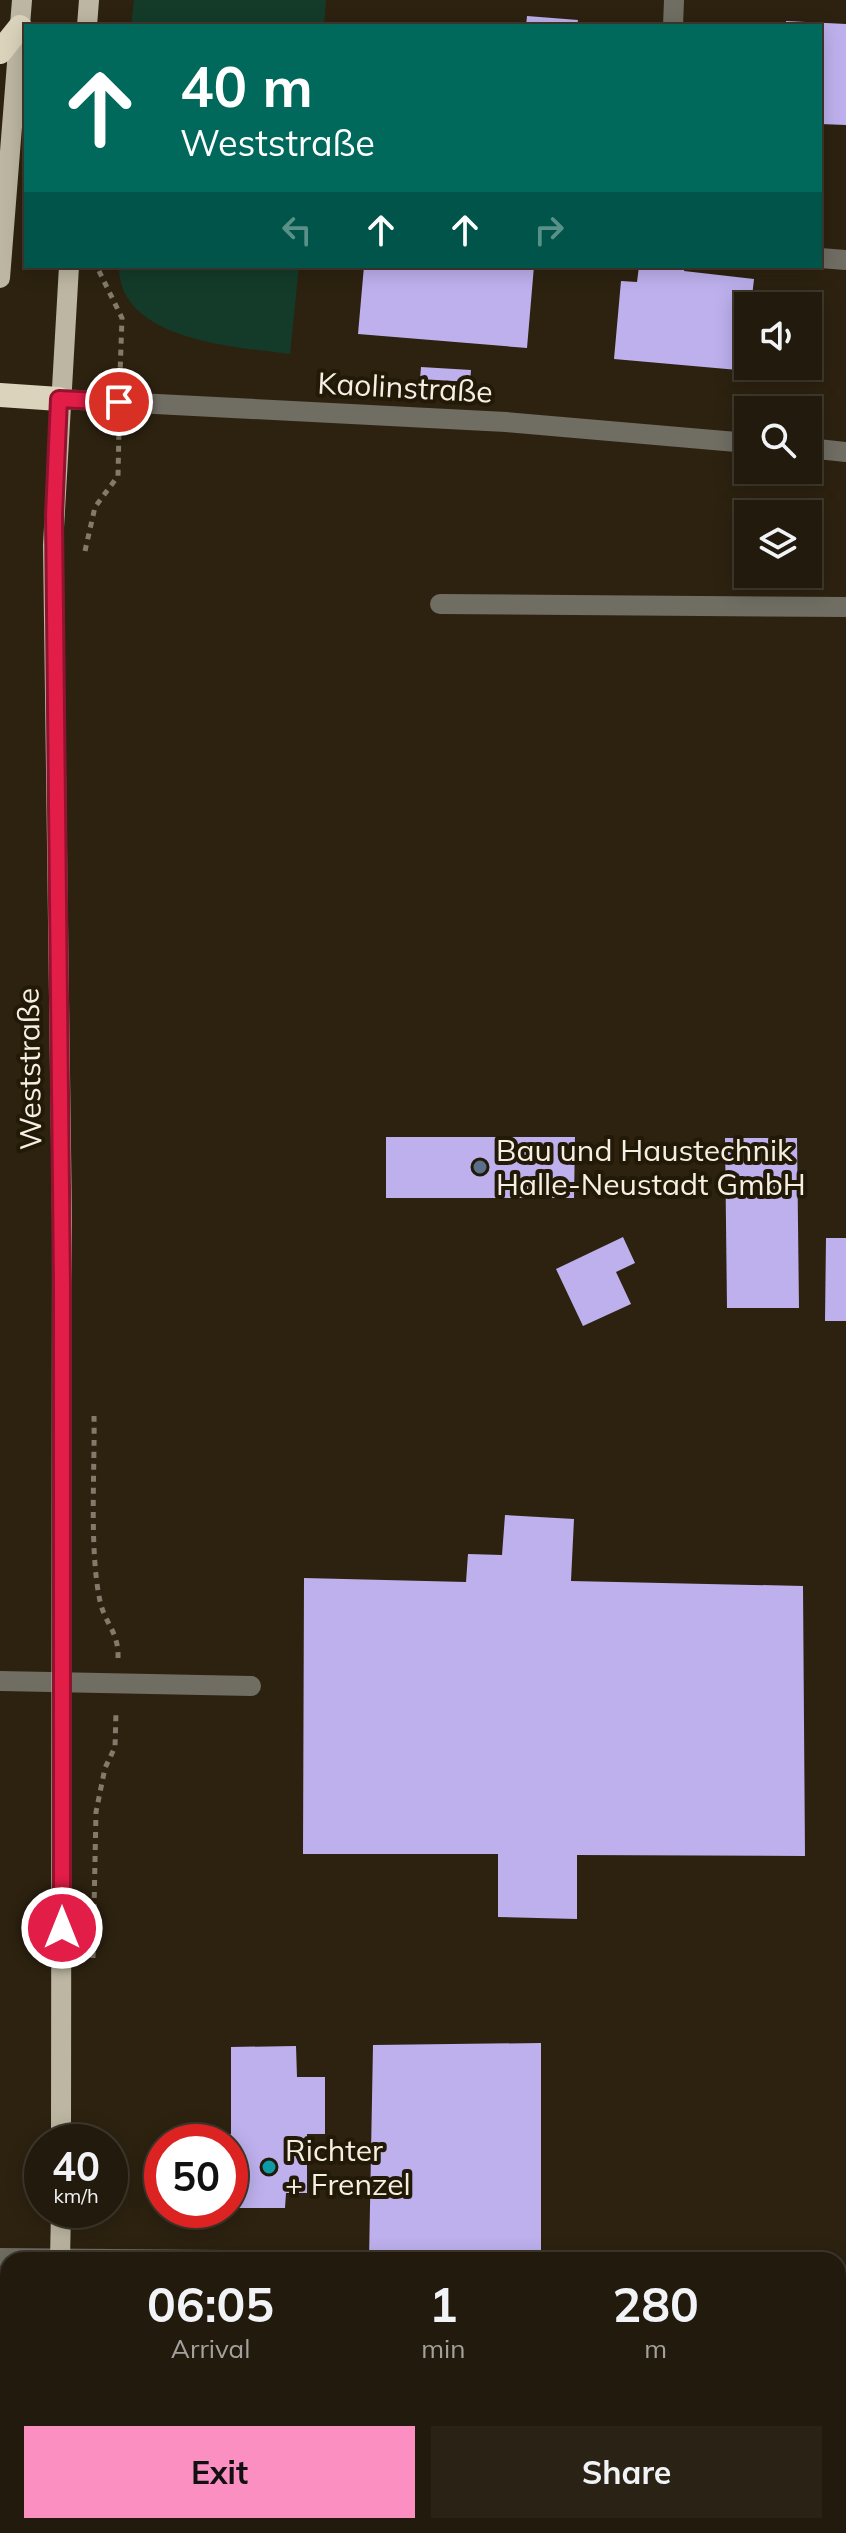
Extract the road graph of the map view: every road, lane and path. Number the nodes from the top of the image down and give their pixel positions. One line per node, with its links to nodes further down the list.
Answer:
1 (22, 0): 6 (main road)
2 (89, 0): 4 (main road)
3 (674, 0): 5 (street)
4 (87, 24)
5 (673, 24)
6 (20, 27): 7 (highway); 12 (main road)
7 (0, 52)
8 (822, 258): 9 (street)
9 (846, 260)
10 (69, 268): 14 (main road, Weststraße)
11 (99, 268): 15 (path)
12 (0, 278)
13 (0, 395): 14 (highway)
14 (59, 399): 15 (street, Kaolinstraße); 22 (main road, Weststraße)
15 (119, 402): 16 (street, Kaolinstraße)
16 (734, 442)
17 (822, 449): 18 (street)
18 (846, 452)
19 (440, 604): 20 (street)
20 (846, 607)
21 (0, 1681): 22 (street)
22 (64, 1683): 23 (street); 24 (main road, Weststraße)
23 (251, 1686)
24 (61, 2124)
25 (61, 2228): 26 (main road)
26 (60, 2252)

